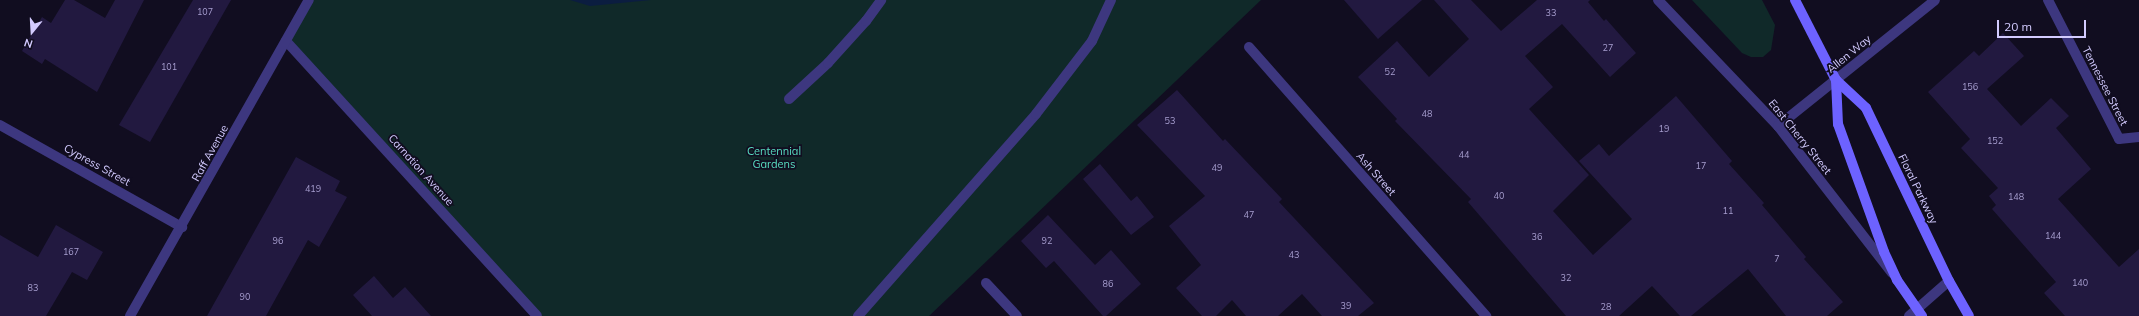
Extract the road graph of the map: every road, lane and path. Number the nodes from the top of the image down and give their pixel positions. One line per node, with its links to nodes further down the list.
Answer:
1 (309, 0): 8 (street, Raff Avenue)
2 (881, 0): 11 (street)
3 (1111, 0): 22 (street)
4 (1658, 0): 13 (street, East Cherry Street)
5 (1795, 0): 10 (street, Floral Parkway)
6 (1935, 0): 10 (street, Allen Way)
7 (2048, 0): 14 (street, Tennessee Street)
8 (286, 41): 15 (street, Raff Avenue); 21 (street, Carnation Avenue)
9 (1249, 47): 24 (street, Ash Street)
10 (1836, 80): 13 (street, Allen Way); 16 (street, Floral Parkway); 17 (street, Floral Parkway)
11 (789, 99)
12 (0, 124): 15 (street, Cypress Street)
13 (1778, 126): 16 (street, East Cherry Street)
14 (2139, 137)
15 (182, 227): 20 (street, Raff Avenue)
16 (1897, 280): 19 (street, Floral Parkway)
17 (1949, 281): 19 (street); 26 (street, Floral Parkway)
18 (986, 283): 23 (street)
19 (1920, 312): 25 (street)
20 (130, 316)
21 (537, 316)
22 (858, 316)
23 (1017, 316)
24 (1486, 316)
25 (1909, 316)
26 (1969, 316)

